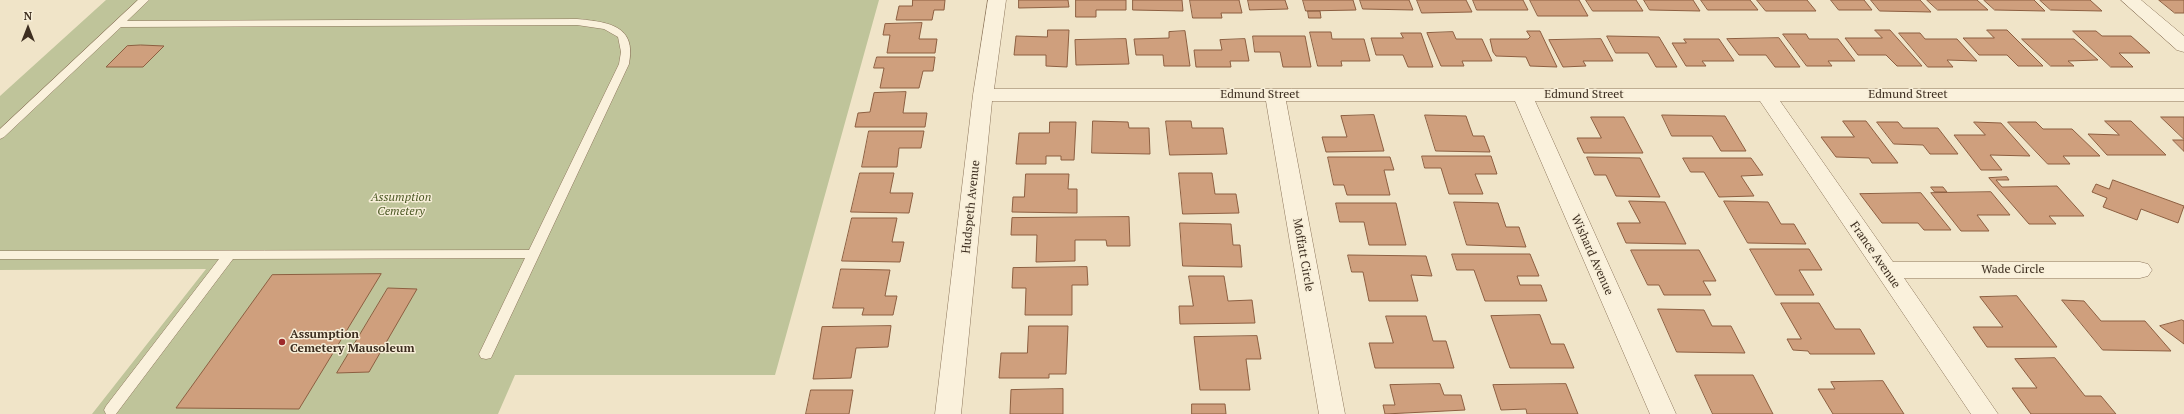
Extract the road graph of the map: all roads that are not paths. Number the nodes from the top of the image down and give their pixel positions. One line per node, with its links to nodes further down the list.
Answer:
1 (144, 0): 4 (lane)
2 (997, 0): 6 (street, Hudspeth Avenue)
3 (2130, 0): 5 (street)
4 (119, 24): 11 (lane); 12 (lane)
5 (2184, 46)
6 (983, 95): 7 (street, Edmund Street); 19 (street, Hudspeth Avenue)
7 (1275, 95): 8 (street, Edmund Street); 20 (street, Moffatt Circle)
8 (1522, 95): 9 (street, Edmund Street); 21 (street, Wishard Avenue)
9 (1766, 95): 10 (street, Edmund Street); 15 (street, France Avenue)
10 (2184, 95)
11 (0, 135)
12 (532, 254): 14 (lane); 17 (lane)
13 (0, 255): 14 (lane)
14 (229, 255): 18 (lane)
15 (1886, 270): 16 (street, Wade Circle); 22 (street, France Avenue)
16 (2140, 270)
17 (486, 354)
18 (111, 410)
19 (948, 414)
20 (1332, 414)
21 (1663, 414)
22 (1985, 414)

